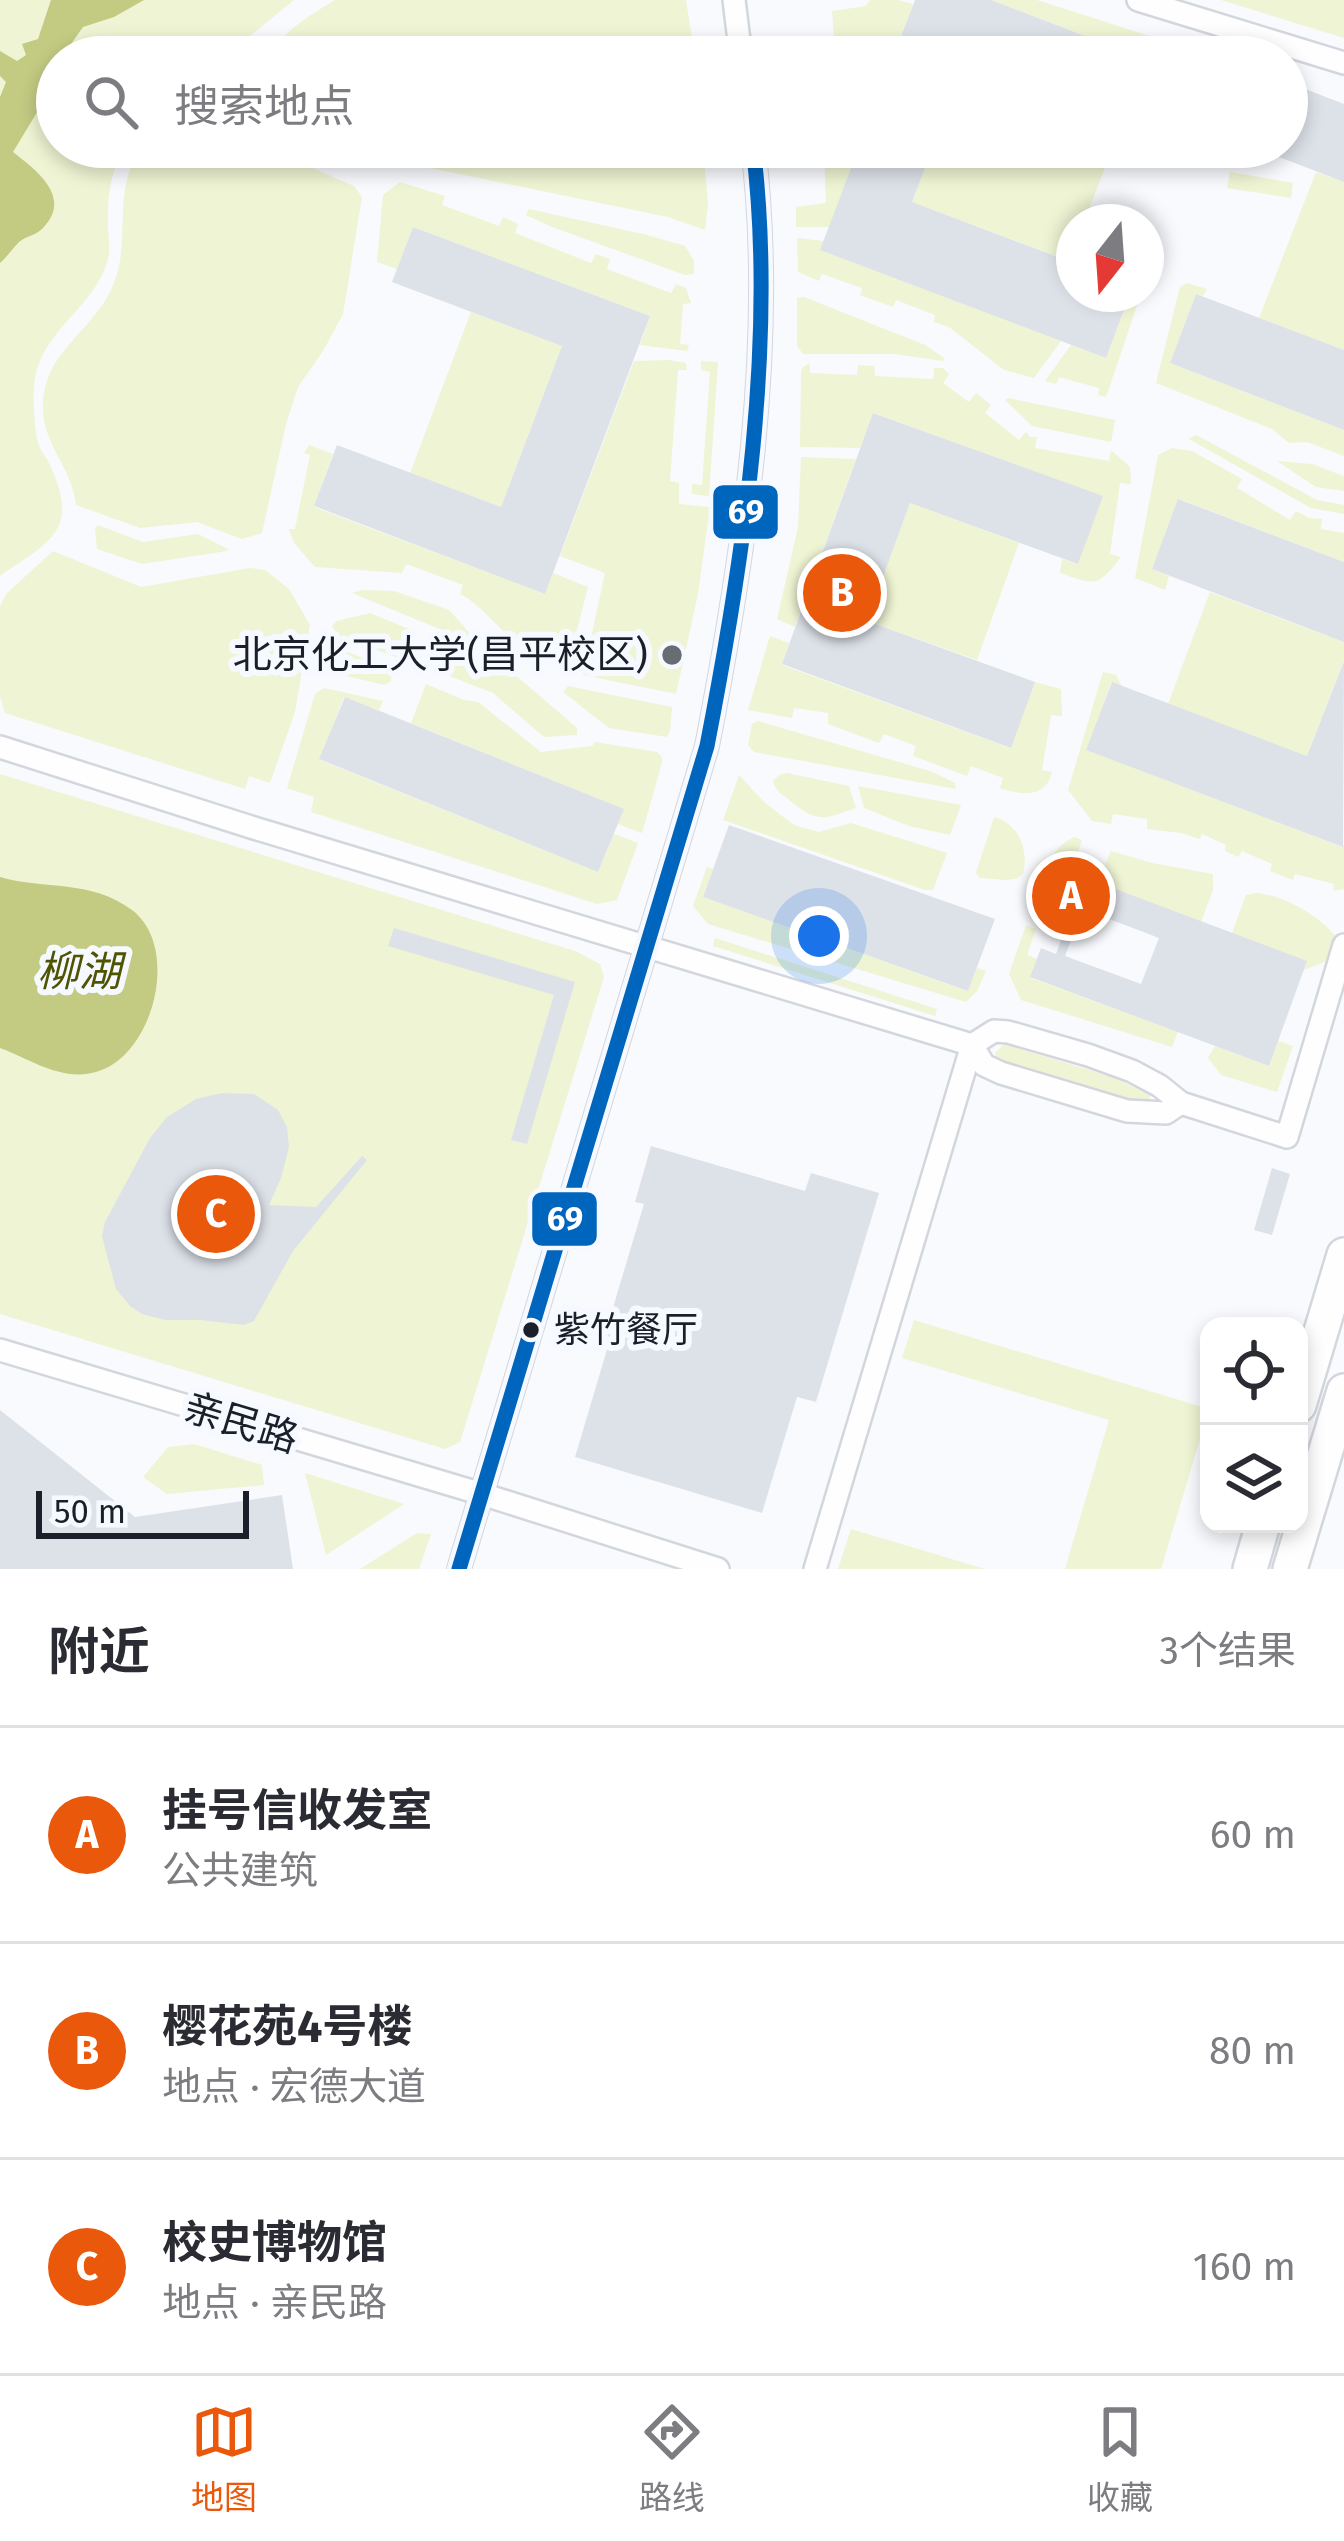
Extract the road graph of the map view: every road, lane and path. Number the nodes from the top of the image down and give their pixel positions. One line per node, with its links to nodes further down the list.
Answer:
1 (734, 0): 3 (street)
2 (1138, 0): 4 (street)
3 (738, 36)
4 (1256, 36)
5 (1308, 52): 6 (street)
6 (1344, 63)
7 (756, 168): 10 (street)
8 (0, 747): 10 (street)
9 (1344, 945): 12 (street)
10 (648, 946): 11 (street); 17 (street)
11 (972, 1045): 12 (street); 12 (street); 21 (street)
12 (1181, 1103)
13 (1344, 1255): 15 (main road)
14 (0, 1350): 17 (street, 亲民路)
15 (1308, 1375)
16 (1344, 1391): 23 (main road)
17 (482, 1495): 19 (street); 20 (street, 亲民路)
18 (1260, 1533): 22 (main road)
19 (459, 1569)
20 (718, 1569)
21 (815, 1569)
22 (1250, 1569)
23 (1290, 1569)

